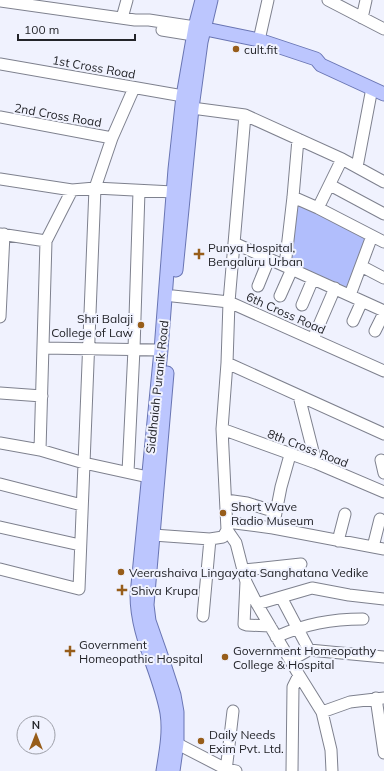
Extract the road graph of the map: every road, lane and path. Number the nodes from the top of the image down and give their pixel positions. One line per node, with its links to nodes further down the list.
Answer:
1 (127, 0): 8 (street)
2 (202, 0): 11 (main road, Siddhaiah Puranik Road)
3 (211, 0): 11 (main road, Siddhaiah Puranik Road)
4 (268, 0): 12 (street)
5 (328, 0): 9 (street)
6 (366, 0): 9 (street)
7 (0, 1): 8 (street)
8 (122, 18): 11 (street)
9 (362, 18): 10 (street)
10 (384, 29)
11 (199, 32): 12 (main road); 14 (main road); 18 (main road, Siddhaiah Puranik Road); 19 (main road, Siddhaiah Puranik Road)
12 (259, 40): 14 (main road)
13 (0, 64): 15 (street, 1st Cross Road)
14 (321, 65): 16 (main road)
15 (134, 88): 18 (street, 1st Cross Road); 22 (street)
16 (372, 88): 17 (main road); 25 (street)
17 (384, 94)
18 (183, 96): 32 (main road, Siddhaiah Puranik Road)
19 (192, 108): 20 (street); 49 (main road, Siddhaiah Puranik Road)
20 (245, 116): 23 (street); 40 (street)
21 (0, 117): 22 (street, 2nd Cross Road)
22 (112, 138): 29 (street)
23 (298, 139): 24 (street); 33 (street)
24 (342, 159): 25 (street); 28 (street)
25 (357, 167): 27 (street)
26 (0, 179): 30 (street)
27 (384, 182)
28 (330, 185): 34 (street); 35 (street)
29 (94, 188): 30 (street); 31 (street); 61 (street)
30 (72, 190): 38 (street)
31 (139, 191): 32 (street); 62 (street)
32 (173, 192): 63 (main road, Siddhaiah Puranik Road)
33 (293, 197): 34 (street); 43 (street)
34 (318, 208): 37 (street)
35 (384, 214)
36 (2, 234): 38 (street); 44 (street)
37 (372, 236): 39 (street); 42 (street)
38 (46, 241): 60 (street)
39 (384, 242)
40 (234, 243): 41 (street); 53 (street)
41 (269, 259): 43 (street); 47 (street)
42 (361, 266): 45 (street); 51 (street)
43 (288, 267): 46 (street); 50 (street)
44 (1, 275): 56 (street)
45 (384, 278)
46 (313, 279): 48 (street); 54 (street)
47 (258, 286)
48 (335, 288): 51 (street); 59 (street)
49 (173, 296): 53 (street, 6th Cross Road); 79 (main road, Siddhaiah Puranik Road)
50 (280, 296)
51 (350, 296): 52 (street)
52 (362, 301): 55 (street); 57 (street)
53 (229, 302): 59 (street, 6th Cross Road); 64 (street)
54 (302, 306)
55 (384, 312): 58 (street)
56 (0, 317)
57 (353, 321)
58 (375, 331)
59 (313, 339): 65 (street, 6th Cross Road)
60 (43, 348): 61 (street); 67 (street)
61 (89, 349): 62 (street); 75 (street)
62 (134, 350): 63 (street); 77 (street)
63 (161, 350): 79 (main road, Siddhaiah Puranik Road)
64 (226, 363): 68 (street); 69 (street)
65 (384, 371)
66 (0, 393): 67 (street)
67 (42, 396): 72 (street)
68 (299, 396): 70 (street); 76 (street)
69 (222, 429): 73 (street, 8th Cross Road); 82 (street)
70 (384, 434)
71 (0, 442): 72 (street)
72 (40, 450): 75 (street)
73 (290, 455): 76 (street, 8th Cross Road); 84 (street)
74 (381, 460): 78 (street)
75 (84, 463): 77 (street); 83 (street)
76 (316, 463): 81 (street, 8th Cross Road)
77 (128, 472): 79 (street)
78 (384, 473)
79 (153, 477): 90 (main road, Siddhaiah Puranik Road); 114 (main road, Siddhaiah Puranik Road)
80 (0, 484): 83 (street)
81 (384, 492)
82 (226, 500): 84 (street); 87 (street)
83 (82, 505): 93 (street)
84 (276, 512): 89 (street)
85 (345, 514): 92 (street)
86 (380, 519): 94 (street)
87 (227, 526): 89 (street); 91 (street); 97 (street)
88 (0, 527): 93 (street)
89 (273, 528): 92 (street)
90 (153, 535): 91 (street); 114 (main road, Siddhaiah Puranik Road)
91 (210, 539): 102 (street)
92 (338, 541): 94 (street)
93 (80, 545): 96 (street)
94 (379, 548)
95 (301, 564): 97 (street)
96 (0, 569)
97 (244, 570): 98 (street)
98 (246, 582): 101 (street); 104 (street)
99 (281, 597): 100 (street); 101 (street); 105 (street)
100 (384, 599)
101 (257, 604): 104 (street)
102 (203, 616)
103 (363, 619): 105 (street)
104 (270, 626): 106 (street)
105 (297, 628): 106 (street); 107 (street)
106 (276, 637): 109 (street)
107 (310, 650): 108 (street); 109 (street)
108 (384, 657)
109 (291, 660): 110 (street)
110 (298, 675): 113 (street); 119 (street)
111 (380, 698): 113 (street); 115 (street)
112 (233, 711): 116 (street)
113 (322, 712): 120 (street)
114 (172, 740): 116 (street); 117 (main road, Siddhaiah Puranik Road); 118 (main road, Siddhaiah Puranik Road)
115 (384, 750)
116 (229, 770)
117 (163, 771)
118 (173, 771)
119 (292, 771)
120 (332, 771)

